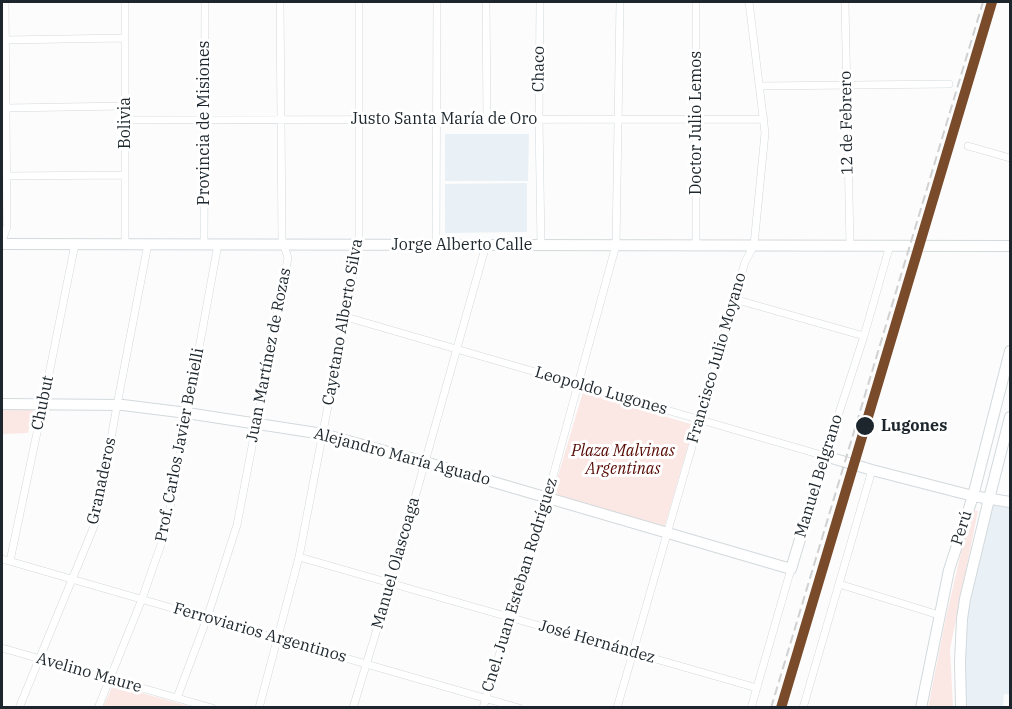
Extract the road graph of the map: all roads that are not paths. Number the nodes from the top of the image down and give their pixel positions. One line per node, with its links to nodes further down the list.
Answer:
1 (5, 2): 14 (street)
2 (125, 2): 13 (street, Bolivia)
3 (205, 2): 26 (street, Provincia de Misiones)
4 (280, 2): 20 (street, Juan Martínez de Rozas)
5 (359, 2): 27 (street, Cayetano Alberto Silva)
6 (437, 2): 28 (street)
7 (486, 2): 29 (street)
8 (540, 2): 21 (street, Chaco)
9 (620, 2): 22 (street, Cnel. Juan Esteban Rodríguez)
10 (696, 2): 23 (street, Doctor Julio Lemos)
11 (749, 2): 17 (street, Francisco Julio Moyano)
12 (845, 2): 16 (street, 12 de Febrero)
13 (125, 38): 14 (street); 18 (street, Bolivia)
14 (5, 40): 19 (street)
15 (949, 84): 16 (street)
16 (846, 85): 17 (street); 48 (street, 12 de Febrero)
17 (760, 86): 24 (street, Francisco Julio Moyano)
18 (125, 106): 19 (street); 25 (street, Bolivia)
19 (7, 108): 33 (street)
20 (281, 119): 26 (street, Justo Santa María de Oro); 27 (street, Justo Santa María de Oro); 40 (street, Juan Martínez de Rozas)
21 (538, 119): 22 (street, Justo Santa María de Oro); 29 (street, Justo Santa María de Oro); 44 (street, Chaco)
22 (618, 119): 23 (street, Justo Santa María de Oro); 45 (street, Cnel. Juan Esteban Rodríguez)
23 (696, 119): 24 (street, Justo Santa María de Oro); 46 (street, Doctor Julio Lemos)
24 (764, 119): 47 (street, Francisco Julio Moyano)
25 (125, 120): 26 (street, Justo Santa María de Oro); 32 (street, Bolivia)
26 (205, 120): 38 (street, Provincia de Misiones)
27 (359, 120): 28 (street, Justo Santa María de Oro); 41 (street, Cayetano Alberto Silva)
28 (437, 120): 29 (street, Justo Santa María de Oro); 42 (street)
29 (487, 120)
30 (968, 146): 31 (street)
31 (1011, 158)
32 (125, 175): 33 (street); 36 (street, Bolivia)
33 (7, 176): 34 (street)
34 (2, 242): 35 (main road, Jorge Alberto Calle)
35 (75, 244): 36 (main road, Jorge Alberto Calle); 58 (street, Chubut)
36 (125, 244): 37 (main road, Jorge Alberto Calle)
37 (148, 244): 38 (main road, Jorge Alberto Calle); 59 (street, Granaderos)
38 (204, 244): 39 (main road, Jorge Alberto Calle)
39 (218, 244): 40 (main road, Jorge Alberto Calle); 60 (street, Prof. Carlos Javier Benielli)
40 (283, 244): 41 (main road, Jorge Alberto Calle); 63 (street, Juan Martínez de Rozas)
41 (358, 244): 42 (main road, Jorge Alberto Calle); 52 (street, Cayetano Alberto Silva)
42 (436, 244): 43 (main road, Jorge Alberto Calle)
43 (486, 244): 44 (main road, Jorge Alberto Calle); 54 (street, Manuel Olascoaga)
44 (541, 245): 45 (main road, Jorge Alberto Calle)
45 (616, 245): 46 (main road, Jorge Alberto Calle); 56 (street, Cnel. Juan Esteban Rodríguez)
46 (696, 245): 47 (main road, Jorge Alberto Calle)
47 (754, 245): 48 (main road, Jorge Alberto Calle); 51 (street, Francisco Julio Moyano)
48 (850, 245): 49 (main road, Jorge Alberto Calle)
49 (890, 245): 50 (main road, Jorge Alberto Calle); 53 (street, Manuel Belgrano)
50 (1011, 246)
51 (734, 299): 53 (street); 62 (street, Francisco Julio Moyano)
52 (346, 317): 54 (street, Leopoldo Lugones); 64 (street, Cayetano Alberto Silva)
53 (864, 336): 65 (street, Manuel Belgrano)
54 (456, 349): 56 (street, Leopoldo Lugones); 66 (street, Manuel Olascoaga)
55 (1011, 351): 68 (main road, Perú)
56 (578, 385): 62 (street, Leopoldo Lugones); 69 (street, Cnel. Juan Esteban Rodríguez)
57 (2, 404): 58 (main road, Alejandro María Aguado)
58 (43, 404): 59 (main road, Alejandro María Aguado); 75 (street, Chubut)
59 (117, 405): 60 (main road, Alejandro María Aguado); 77 (street, Granaderos)
60 (187, 413): 63 (main road, Alejandro María Aguado); 80 (street, Prof. Carlos Javier Benielli)
61 (1011, 417): 70 (main road, Perú)
62 (699, 420): 65 (street, Leopoldo Lugones); 72 (street, Francisco Julio Moyano)
63 (256, 423): 64 (main road, Alejandro María Aguado); 82 (street, Juan Martínez de Rozas)
64 (323, 434): 66 (main road, Alejandro María Aguado); 73 (street, Cayetano Alberto Silva)
65 (825, 456): 67 (main road, Leopoldo Lugones); 76 (main road, Manuel Belgrano)
66 (425, 462): 69 (main road, Alejandro María Aguado); 78 (street, Manuel Olascoaga)
67 (872, 470): 68 (main road, Leopoldo Lugones); 79 (street)
68 (973, 495): 70 (main road, Leopoldo Lugones); 81 (main road, Perú)
69 (547, 498): 72 (main road, Alejandro María Aguado); 83 (street, Cnel. Juan Esteban Rodríguez)
70 (989, 499): 71 (main road, Leopoldo Lugones); 104 (main road, Perú)
71 (1011, 502)
72 (667, 532): 76 (main road, Alejandro María Aguado); 86 (street, Francisco Julio Moyano)
73 (299, 557): 78 (street, José Hernández); 84 (street, Cayetano Alberto Silva)
74 (2, 559): 75 (street, Ferroviarios Argentinos)
75 (10, 561): 77 (street, Ferroviarios Argentinos)
76 (791, 569): 90 (street, Manuel Belgrano)
77 (71, 579): 80 (street, Ferroviarios Argentinos); 87 (street, Granaderos)
78 (391, 583): 83 (street, José Hernández); 88 (street, Manuel Olascoaga)
79 (839, 584): 81 (street); 93 (street)
80 (142, 599): 82 (street, Ferroviarios Argentinos); 89 (street, Prof. Carlos Javier Benielli)
81 (939, 615): 103 (main road, Perú)
82 (207, 618): 84 (street, Ferroviarios Argentinos); 91 (street, Juan Martínez de Rozas)
83 (510, 618): 86 (street, José Hernández); 92 (street, Cnel. Juan Esteban Rodríguez)
84 (278, 638): 88 (street, Ferroviarios Argentinos); 97 (street, Cayetano Alberto Silva)
85 (2, 648): 87 (street, Avelino Maure)
86 (632, 652): 90 (street, José Hernández); 101 (street, Francisco Julio Moyano)
87 (40, 659): 89 (street, Avelino Maure); 94 (street, Granaderos)
88 (366, 663): 92 (street, Ferroviarios Argentinos); 98 (street, Manuel Olascoaga)
89 (110, 679): 91 (street, Avelino Maure); 95 (street, Prof. Carlos Javier Benielli)
90 (757, 688): 102 (street, Manuel Belgrano)
91 (177, 698): 96 (street, Avelino Maure)
92 (486, 698): 99 (street, Cnel. Juan Esteban Rodríguez); 100 (street, Ferroviarios Argentinos)
93 (805, 707)
94 (19, 708)
95 (98, 708)
96 (212, 708)
97 (259, 708)
98 (353, 708)
99 (483, 708)
100 (519, 708)
101 (616, 708)
102 (751, 708)
103 (921, 708)
104 (961, 708)

